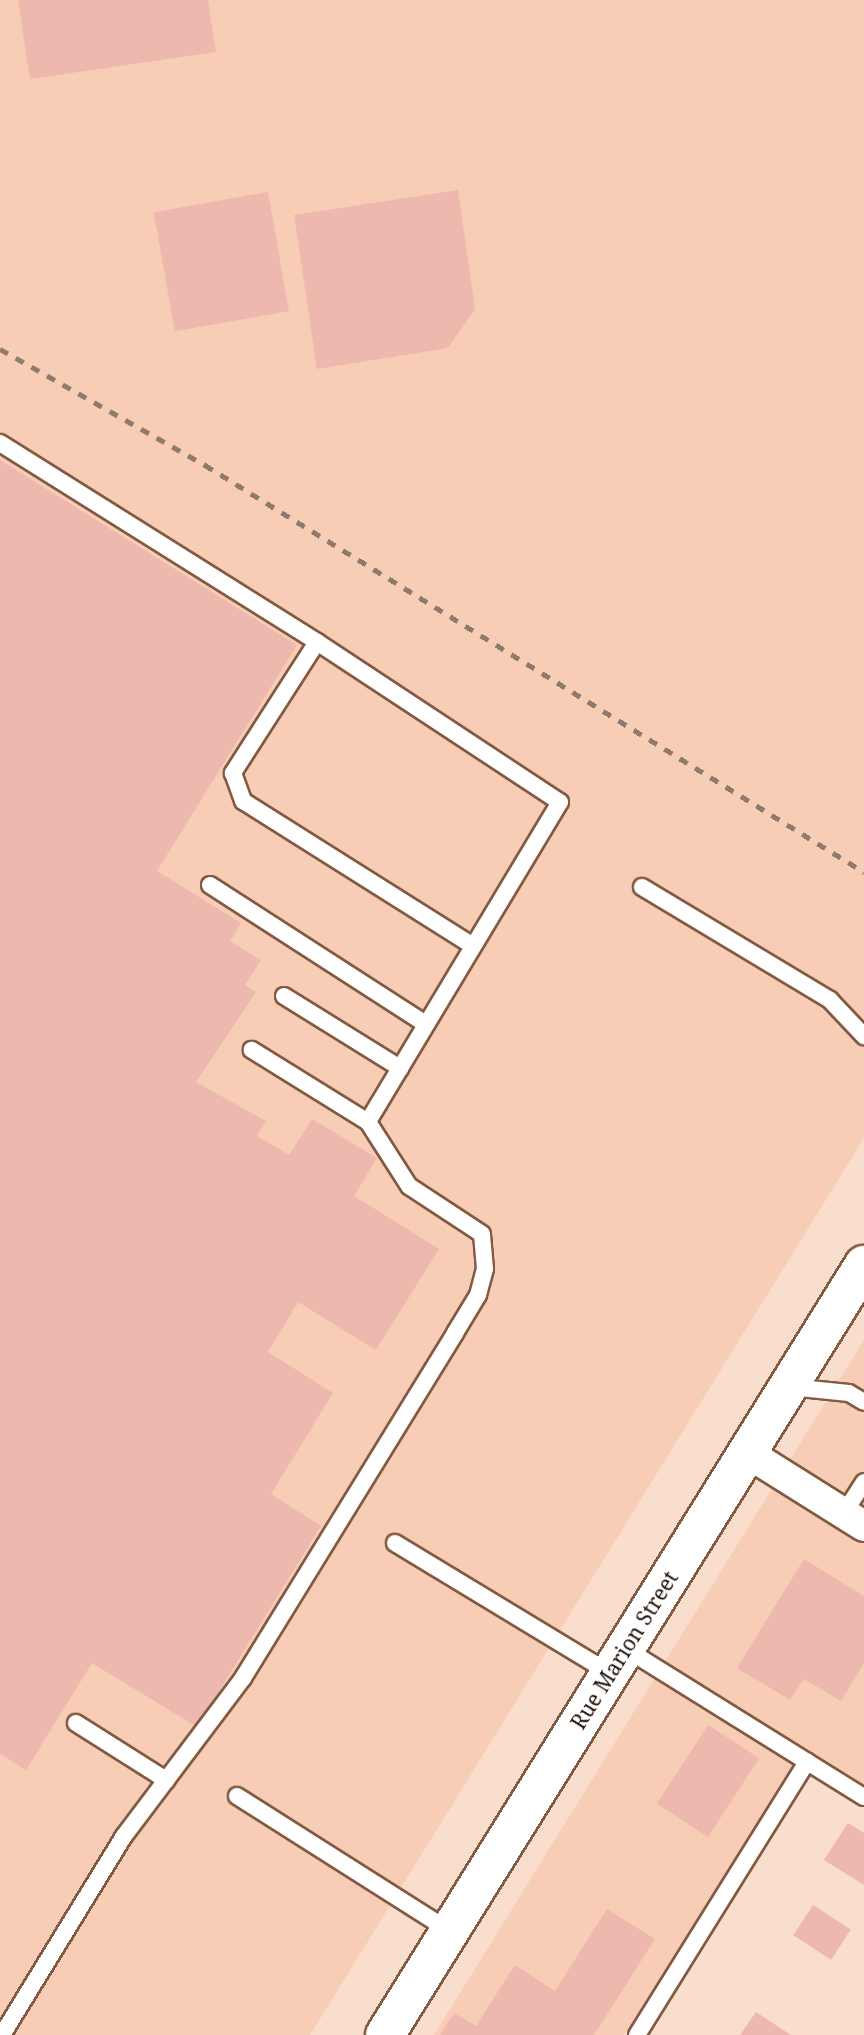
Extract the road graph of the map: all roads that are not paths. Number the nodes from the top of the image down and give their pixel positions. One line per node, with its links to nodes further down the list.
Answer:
1 (0, 443): 2 (lane)
2 (317, 642): 5 (lane); 5 (lane)
3 (210, 885): 7 (lane)
4 (642, 887): 8 (lane)
5 (472, 945): 7 (lane)
6 (284, 996): 10 (lane)
7 (426, 1024): 10 (lane)
8 (864, 1036)
9 (251, 1050): 11 (lane)
10 (400, 1068): 11 (lane)
11 (369, 1122): 22 (lane)
12 (864, 1265): 13 (main road, Rue Marion Street)
13 (788, 1387): 14 (lane); 15 (main road, Rue Marion Street)
14 (864, 1402)
15 (746, 1452): 17 (street); 19 (main road, Rue Marion Street)
16 (864, 1482): 17 (lane)
17 (854, 1520)
18 (395, 1543): 19 (lane)
19 (618, 1661): 21 (lane); 25 (main road, Rue Marion Street)
20 (76, 1723): 22 (lane)
21 (807, 1762): 24 (lane); 28 (lane)
22 (166, 1780): 26 (lane)
23 (237, 1796): 25 (lane)
24 (864, 1797)
25 (450, 1931): 27 (main road, Rue Marion Street)
26 (2, 2035)
27 (385, 2035)
28 (637, 2035)

